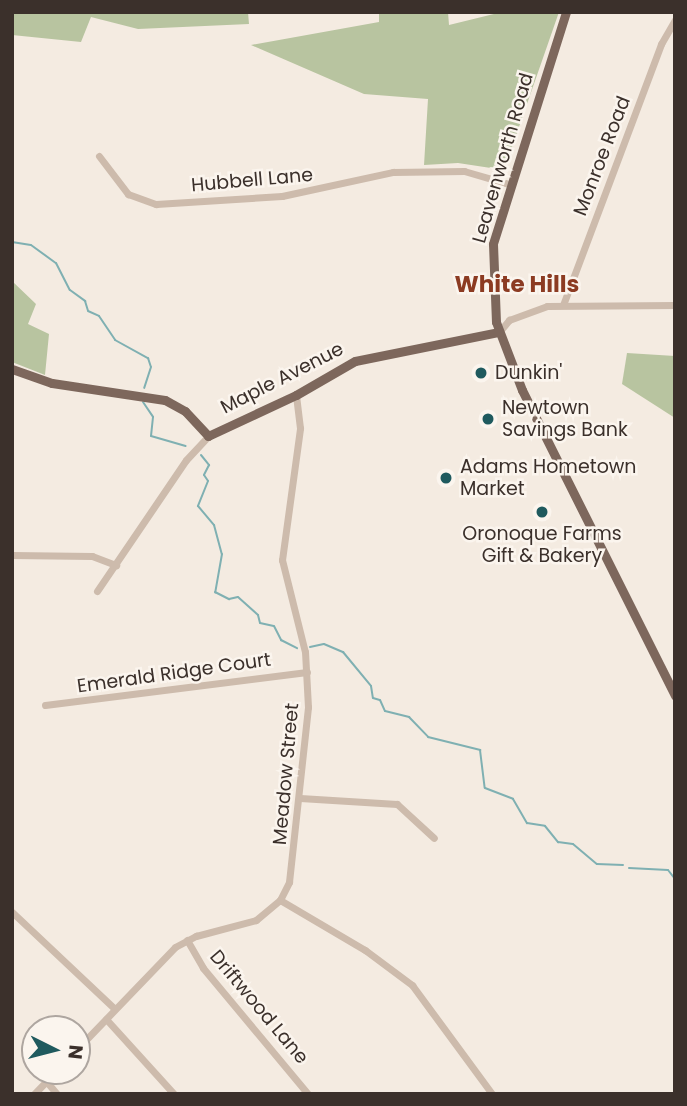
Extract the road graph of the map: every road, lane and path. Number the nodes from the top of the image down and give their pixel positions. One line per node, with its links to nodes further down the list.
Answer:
1 (566, 12): 4 (main road, Leavenworth Road)
2 (675, 20): 5 (street, Monroe Road)
3 (99, 156): 4 (street, Hubbell Lane)
4 (509, 184): 7 (main road, Leavenworth Road)
5 (563, 305): 6 (street); 7 (street)
6 (675, 305)
7 (499, 332): 9 (main road, Maple Avenue); 15 (main road, Leavenworth Road)
8 (12, 369): 10 (main road, Maple Avenue)
9 (296, 395): 10 (main road, Maple Avenue); 14 (street, Meadow Street)
10 (208, 436): 12 (street)
11 (12, 555): 12 (street)
12 (116, 565): 13 (street)
13 (97, 591)
14 (307, 672): 16 (street, Emerald Ridge Court); 17 (street, Meadow Street)
15 (675, 695)
16 (45, 705)
17 (300, 799): 18 (street); 19 (street, Meadow Street)
18 (434, 838)
19 (280, 900): 21 (street); 27 (street)
20 (12, 912): 22 (street)
21 (187, 940): 22 (street); 26 (street, Driftwood Lane)
22 (115, 1009): 23 (street)
23 (106, 1019): 24 (street); 25 (street)
24 (91, 1035)
25 (174, 1094)
26 (308, 1094)
27 (492, 1094)

